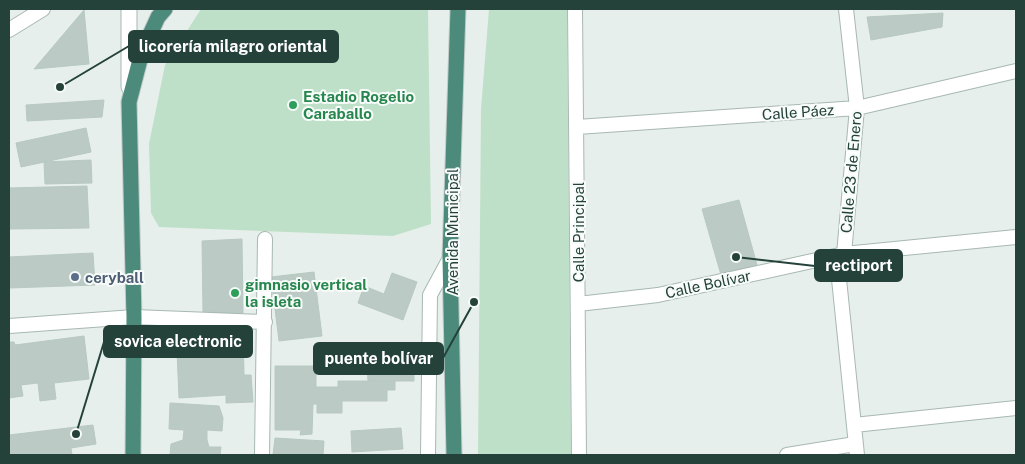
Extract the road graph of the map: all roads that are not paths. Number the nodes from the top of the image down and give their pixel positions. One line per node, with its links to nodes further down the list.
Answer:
1 (43, 9): 7 (street)
2 (129, 9): 9 (street)
3 (165, 9): 9 (highway)
4 (458, 9): 15 (highway, Avenida Municipal)
5 (575, 9): 11 (street, Calle Principal)
6 (846, 9): 10 (street, Calle 23 de Enero)
7 (9, 30)
8 (1016, 70): 10 (street, Calle Páez)
9 (129, 102): 17 (highway)
10 (857, 108): 11 (street, Calle Páez); 14 (street, Calle 23 de Enero)
11 (577, 127): 16 (street, Calle Principal)
12 (1016, 237): 14 (street, Calle Bolívar)
13 (265, 239): 18 (street)
14 (844, 254): 16 (street, Calle Bolívar); 21 (street, Calle 23 de Enero)
15 (450, 258): 25 (street); 26 (highway, Avenida Municipal)
16 (578, 304): 27 (street, Calle Principal)
17 (134, 317): 18 (street); 19 (street); 23 (highway)
18 (265, 322): 24 (street)
19 (9, 326)
20 (1016, 408): 21 (street)
21 (854, 425): 22 (street, Calle 23 de Enero)
22 (856, 450): 28 (street)
23 (133, 455)
24 (262, 455)
25 (428, 455)
26 (454, 455)
27 (579, 455)
28 (787, 455)

